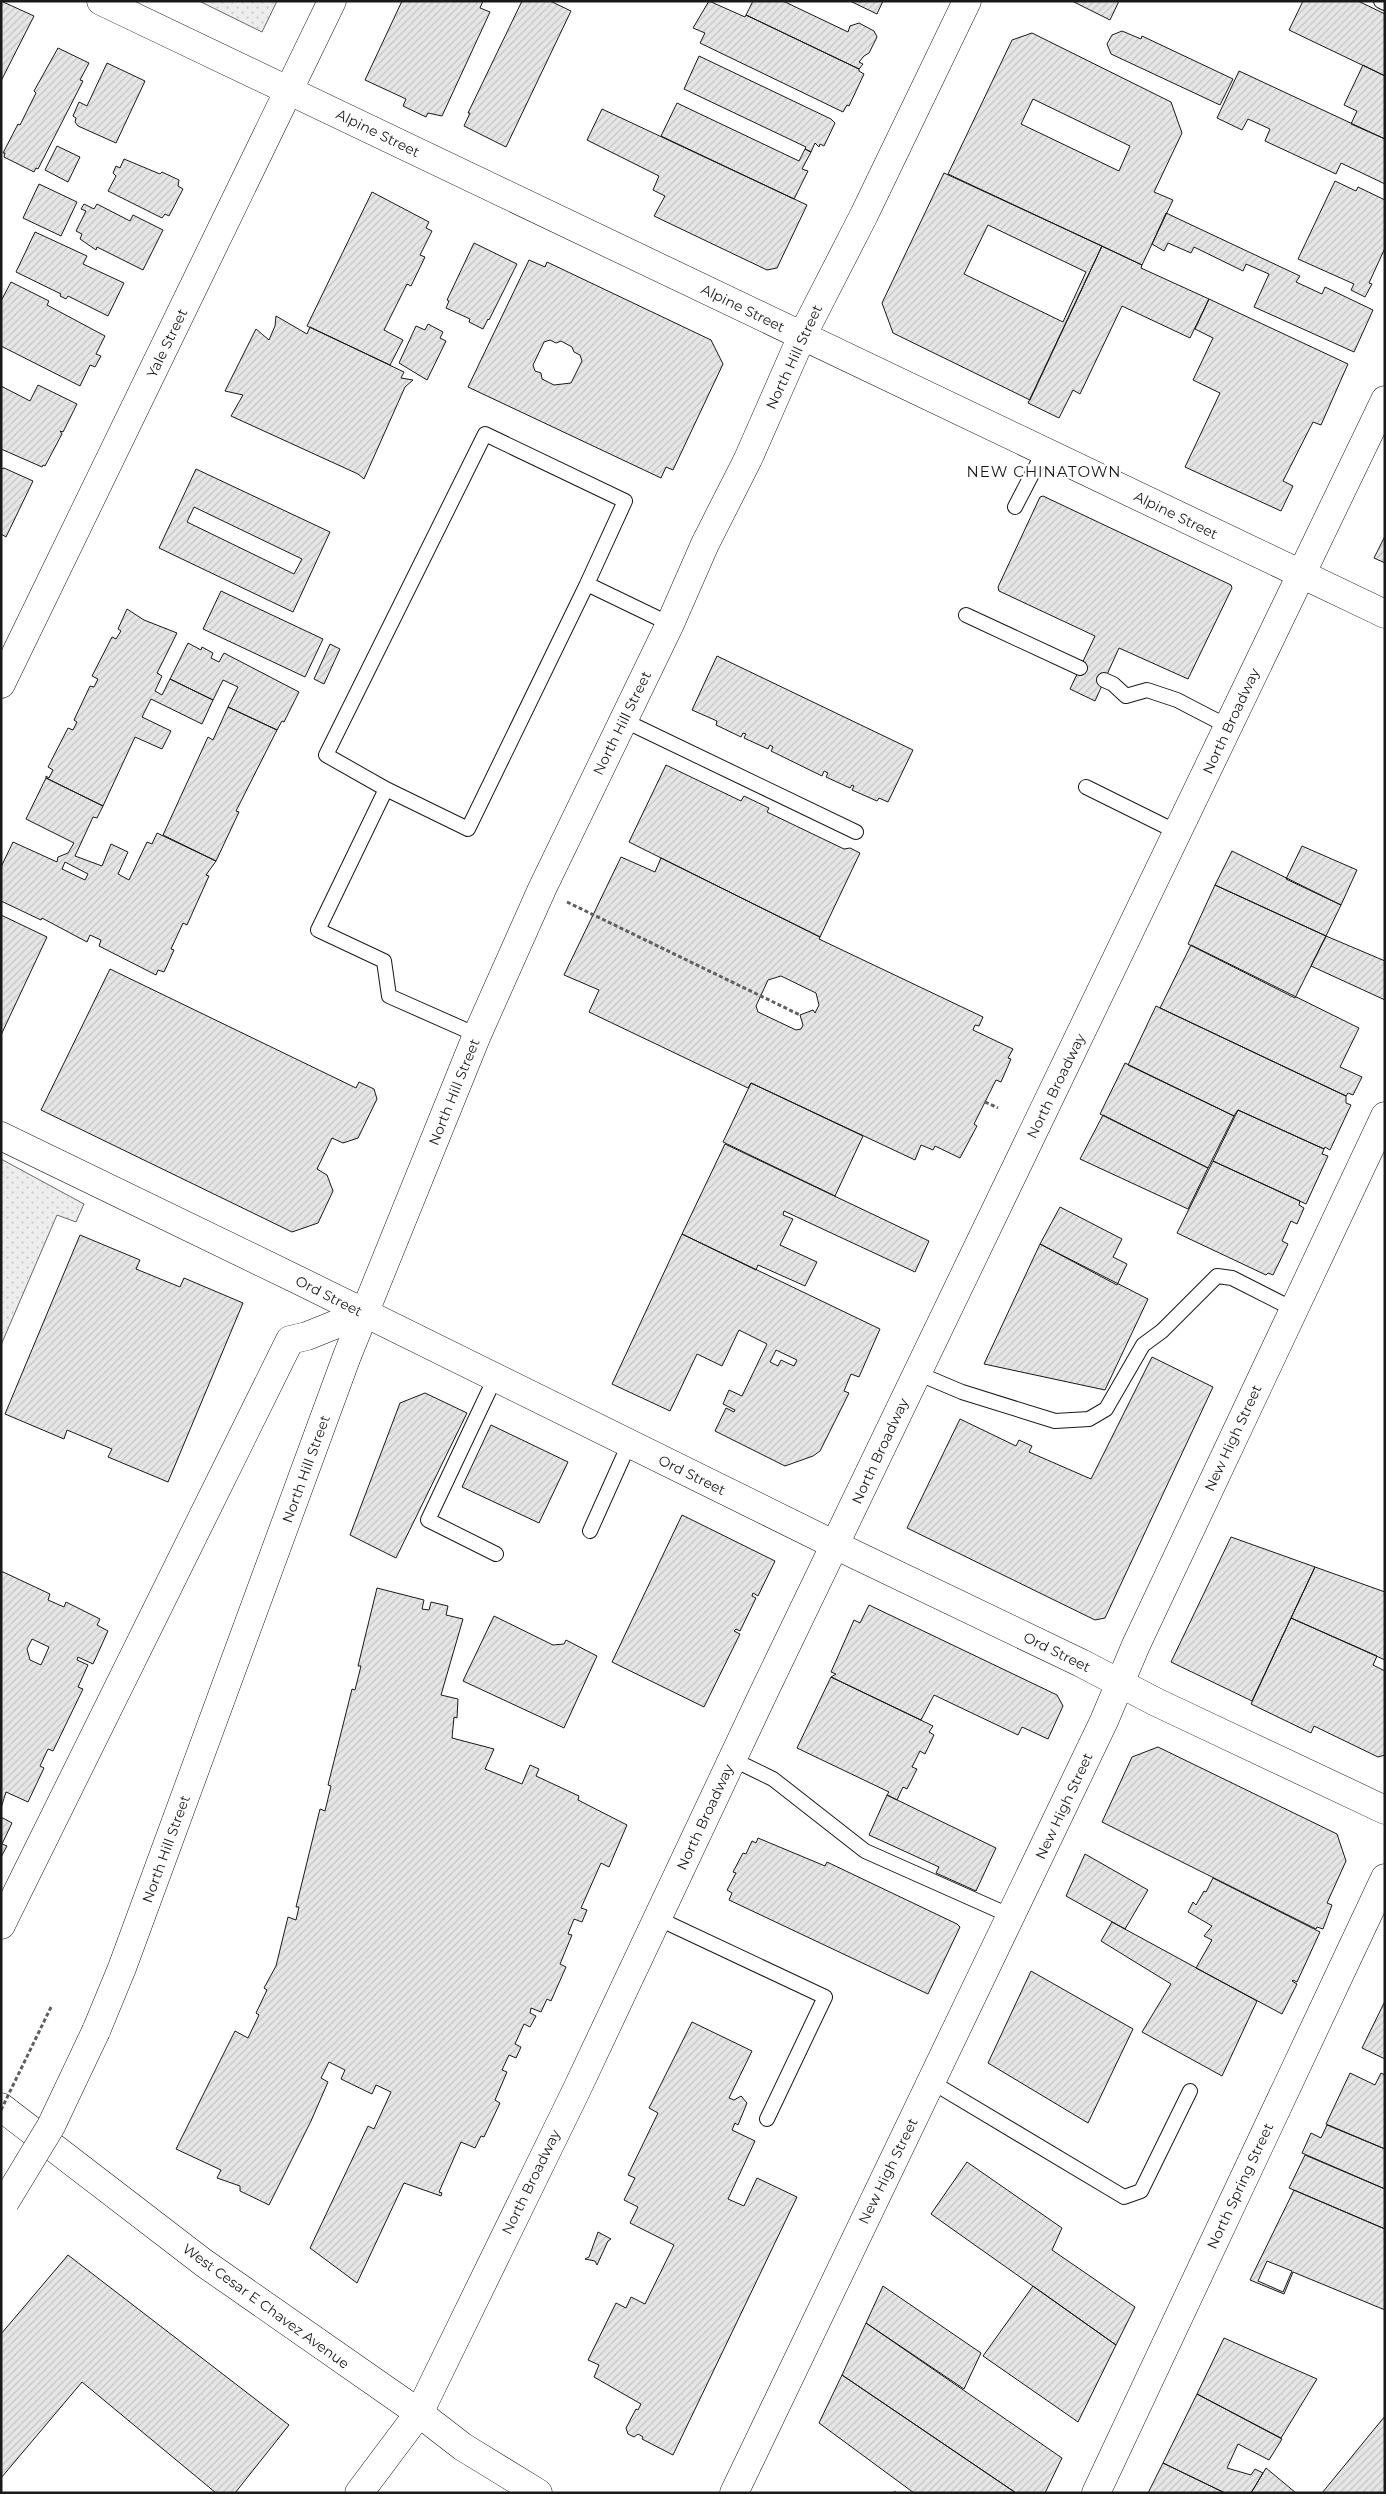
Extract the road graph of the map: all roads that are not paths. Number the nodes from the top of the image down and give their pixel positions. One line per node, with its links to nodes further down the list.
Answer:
1 (101, 1): 6 (main road, Alpine Street)
2 (332, 1): 6 (main road, Yale Street)
3 (967, 1): 7 (main road, North Hill Street)
4 (1381, 1): 5 (lane)
5 (1385, 3)
6 (290, 90): 7 (main road, Alpine Street); 18 (main road, Yale Street)
7 (802, 336): 9 (main road, Alpine Street); 15 (main road, North Hill Street)
8 (1385, 400): 11 (main road, North Broadway)
9 (1044, 451): 10 (lane); 11 (main road, Alpine Street)
10 (1015, 507)
11 (1302, 575): 13 (main road, Alpine Street); 20 (main road, North Broadway)
12 (587, 584): 15 (lane); 22 (lane); 22 (lane)
13 (1385, 614)
14 (966, 615): 16 (lane)
15 (670, 624): 19 (main road, North Hill Street)
16 (1080, 668)
17 (1104, 680): 20 (lane)
18 (1, 684)
19 (623, 720): 23 (lane); 25 (main road, North Hill Street)
20 (1229, 726): 24 (main road, North Broadway)
21 (1086, 787): 24 (lane)
22 (386, 789): 25 (lane)
23 (856, 832)
24 (1179, 833): 30 (main road, North Broadway)
25 (477, 1035): 29 (main road, North Hill Street)
26 (1385, 1116): 28 (main road, New High Street)
27 (1, 1136): 29 (main road, Ord Street)
28 (1293, 1309): 30 (lane); 36 (main road, New High Street)
29 (364, 1314): 31 (main road, Ord Street); 42 (main road); 47 (main road, North Hill Street, bridge)
30 (917, 1373): 34 (main road, North Broadway)
31 (495, 1378): 32 (main road, Ord Street); 35 (lane)
32 (629, 1444): 33 (lane); 34 (main road, Ord Street)
33 (590, 1531)
34 (835, 1545): 36 (main road, Ord Street); 37 (main road, North Broadway)
35 (496, 1554)
36 (1120, 1684): 38 (main road, Ord Street); 40 (main road, New High Street)
37 (732, 1760): 40 (lane); 41 (main road, North Broadway)
38 (1385, 1810)
39 (1385, 1878): 52 (main road, North Spring Street)
40 (1012, 1916): 43 (main road, New High Street)
41 (658, 1918): 46 (lane); 48 (main road, North Broadway)
42 (1, 1925)
43 (930, 2081): 44 (lane); 51 (main road, New High Street)
44 (1190, 2091)
45 (1, 2109): 48 (main road, West Cesar E Chavez Avenue)
46 (766, 2119)
47 (3, 2205)
48 (419, 2413): 49 (main road, North Broadway); 50 (main road, West Cesar E Chavez Avenue)
49 (359, 2493)
50 (538, 2493)
51 (734, 2493)
52 (1096, 2493)

